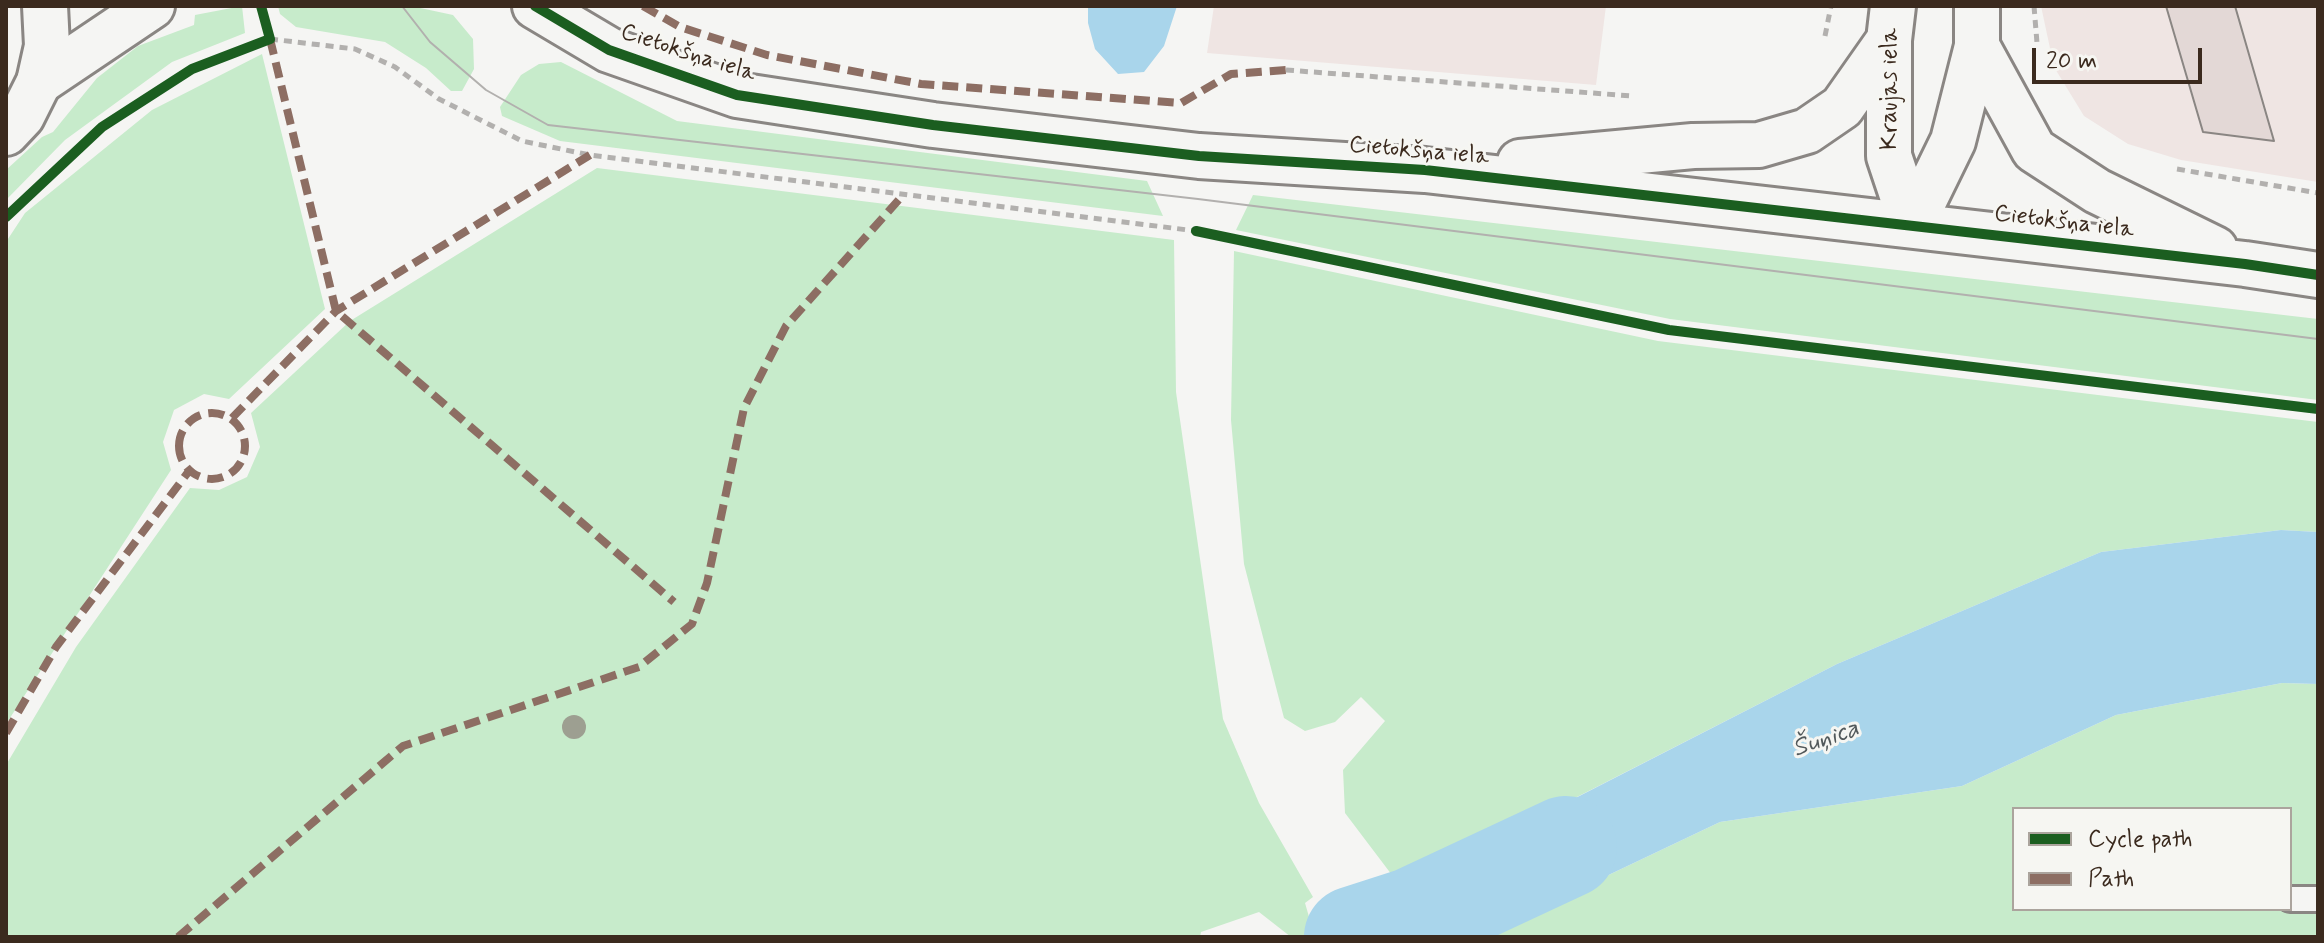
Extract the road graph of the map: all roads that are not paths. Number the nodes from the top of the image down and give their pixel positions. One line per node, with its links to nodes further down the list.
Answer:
1 (45, 6): 6 (street)
2 (152, 6): 6 (street)
3 (535, 6): 8 (street, Cietokšņa iela)
4 (1891, 23): 8 (street); 9 (street, Kraujas iela)
5 (1977, 26): 9 (street); 10 (street)
6 (39, 82): 7 (street)
7 (6, 133)
8 (1425, 170): 9 (street, Cietokšņa iela)
9 (1912, 225): 10 (street, Cietokšņa iela)
10 (2245, 264): 11 (street, Cietokšņa iela)
11 (2318, 275)
12 (2292, 899): 13 (lane)
13 (2318, 899)

